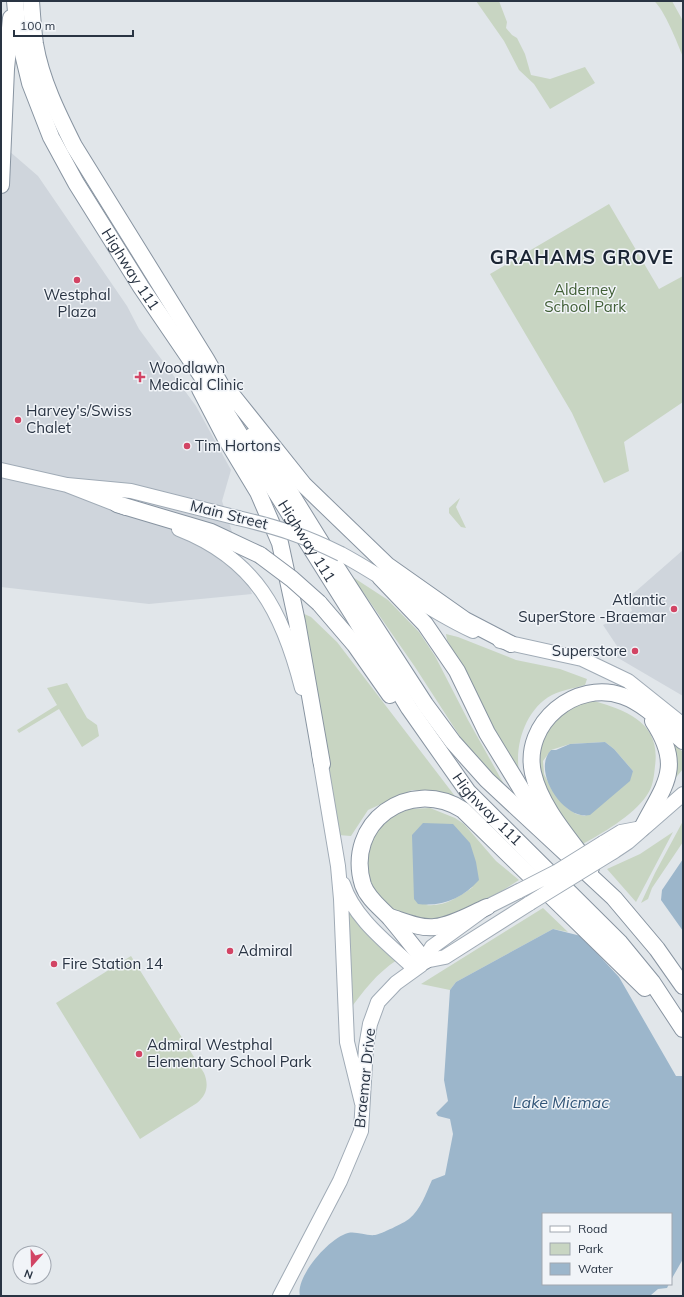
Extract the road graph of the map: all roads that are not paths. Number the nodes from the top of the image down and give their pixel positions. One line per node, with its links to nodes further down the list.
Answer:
1 (15, 1): 3 (highway); 4 (highway, Highway 111)
2 (31, 1): 5 (highway, Highway 111)
3 (1, 185)
4 (141, 287): 16 (highway); 17 (highway, Highway 111)
5 (212, 368): 10 (highway); 22 (highway, Highway 111)
6 (1, 470): 7 (main road, Main Street)
7 (67, 485): 8 (main road, Main Street); 9 (main road, Main Street, bridge)
8 (117, 504): 16 (main road, Main Street); 17 (highway, bridge)
9 (380, 577): 10 (main road, Main Street); 22 (highway)
10 (511, 644): 12 (main road, Main Street)
11 (641, 706): 15 (highway); 19 (highway); 22 (highway)
12 (667, 711): 13 (main road); 14 (main road, Main Street)
13 (683, 713)
14 (683, 726)
15 (683, 741)
16 (322, 764): 21 (main road, Main Street)
17 (468, 792): 27 (highway, Highway 111)
18 (683, 794): 19 (main road)
19 (642, 828): 20 (main road)
20 (608, 847): 23 (main road, Braemar Drive, bridge); 25 (main road, Braemar Drive, bridge)
21 (338, 866): 25 (main road); 28 (main road)
22 (614, 898): 26 (highway, Highway 111)
23 (487, 907): 24 (highway); 25 (main road, Braemar Drive)
24 (390, 917): 25 (highway); 27 (highway)
25 (420, 965): 28 (main road, Braemar Drive)
26 (683, 986)
27 (680, 1024)
28 (362, 1103): 29 (main road, Braemar Drive)
29 (280, 1296)

